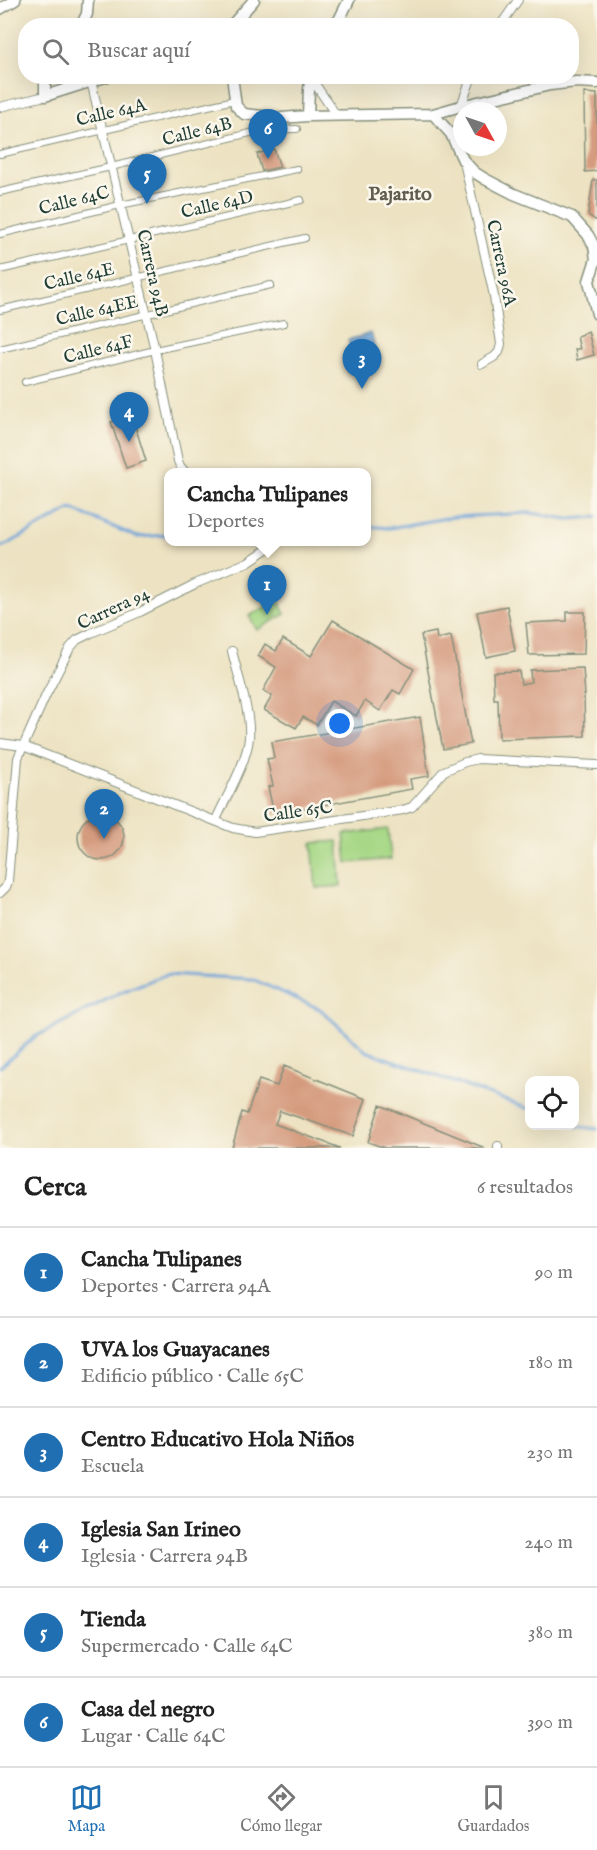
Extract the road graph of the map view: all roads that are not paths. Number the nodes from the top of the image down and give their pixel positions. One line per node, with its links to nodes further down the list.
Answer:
1 (15, 0): 6 (street)
2 (88, 0): 7 (street)
3 (254, 0): 8 (street)
4 (349, 0): 9 (street)
5 (518, 0): 10 (street)
6 (0, 9)
7 (85, 18)
8 (238, 18)
9 (340, 18)
10 (506, 18)
11 (579, 82): 12 (street)
12 (597, 83)
13 (45, 84): 21 (street)
14 (82, 84): 21 (street)
15 (92, 84): 30 (street, Carrera 94B)
16 (233, 84): 29 (street)
17 (310, 84): 29 (street)
18 (316, 84): 28 (street)
19 (469, 84): 23 (street)
20 (559, 84): 24 (street)
21 (45, 96): 25 (street)
22 (230, 101): 30 (street, Calle 64A)
23 (462, 102)
24 (478, 102)
25 (0, 108)
26 (453, 108): 27 (street)
27 (433, 114): 28 (street); 33 (street)
28 (336, 115): 29 (street)
29 (308, 116)
30 (102, 129): 32 (street, Calle 64A); 34 (street, Carrera 94B)
31 (297, 129): 34 (street, Calle 64B)
32 (0, 154)
33 (463, 160): 47 (street); 51 (street, Carrera 96A)
34 (111, 167): 36 (street, Calle 64B); 38 (street, Carrera 94B)
35 (297, 169): 38 (street, Calle 64C)
36 (0, 192)
37 (301, 201): 41 (street, Calle 64D)
38 (120, 205): 39 (street, Calle 64C); 41 (street, Carrera 94B)
39 (0, 234)
40 (305, 238): 43 (street, Calle 64E)
41 (129, 240): 42 (street, Calle 64D); 43 (street, Carrera 94B)
42 (0, 270)
43 (137, 277): 45 (street, Calle 64E); 46 (street, Carrera 94B)
44 (271, 285): 46 (street, Calle 64EE)
45 (0, 310)
46 (146, 314): 49 (street, Calle 64EE); 50 (street, Carrera 94B)
47 (597, 314)
48 (284, 323): 50 (street, Calle 64F)
49 (0, 349)
50 (155, 350): 52 (street, Calle 64F); 53 (street, Carrera 94B)
51 (482, 364)
52 (25, 382)
53 (182, 468)
54 (268, 546): 57 (street, Carrera 94)
55 (232, 651): 59 (street)
56 (0, 743): 57 (street, Calle 65C)
57 (22, 746): 59 (street, Calle 65C); 60 (street, Carrera 94)
58 (597, 765): 59 (street, Calle 65C)
59 (216, 820)
60 (0, 893)

